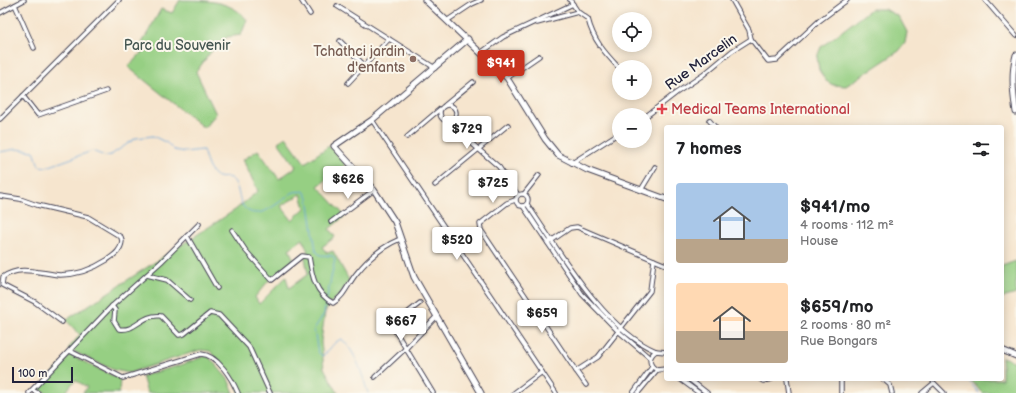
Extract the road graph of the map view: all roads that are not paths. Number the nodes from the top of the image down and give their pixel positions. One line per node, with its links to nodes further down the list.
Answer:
1 (24, 0): 11 (street)
2 (119, 0): 34 (street)
3 (301, 0): 15 (street)
4 (426, 0): 16 (street)
5 (481, 0): 16 (street)
6 (570, 0): 10 (street)
7 (732, 0): 21 (street)
8 (847, 0): 21 (street)
9 (985, 0): 18 (street)
10 (573, 4): 13 (street); 17 (street)
11 (15, 5): 14 (street); 23 (street)
12 (337, 6): 19 (street)
13 (578, 12): 17 (street); 27 (street)
14 (0, 13)
15 (310, 14)
16 (448, 20): 20 (street)
17 (532, 24): 24 (street)
18 (1016, 36)
19 (389, 39): 28 (street); 29 (street)
20 (468, 39): 24 (street); 29 (street)
21 (751, 39): 39 (street, Rue Marcelin)
22 (340, 41): 28 (street)
23 (34, 48)
24 (482, 52): 30 (street)
25 (1016, 55): 40 (street)
26 (539, 56): 30 (street)
27 (612, 60)
28 (365, 66): 32 (street)
29 (435, 68): 44 (street)
30 (507, 78): 52 (street)
31 (473, 82): 35 (street)
32 (348, 83)
33 (106, 91): 34 (street)
34 (22, 96): 43 (street)
35 (453, 98): 36 (street); 37 (street)
36 (445, 105): 37 (street); 38 (street)
37 (454, 107): 45 (street)
38 (440, 109): 41 (street); 42 (street)
39 (652, 112)
40 (1016, 112)
41 (433, 115): 42 (street); 49 (street)
42 (441, 118): 45 (street)
43 (0, 119)
44 (372, 120): 56 (street); 94 (street)
45 (454, 120): 51 (street)
46 (709, 120): 48 (street)
47 (508, 125): 51 (street)
48 (713, 125)
49 (406, 137)
50 (612, 137): 52 (street)
51 (478, 151): 55 (street); 59 (street)
52 (572, 162): 57 (street)
53 (655, 167): 57 (street)
54 (539, 175): 58 (street)
55 (436, 185)
56 (374, 190): 65 (street); 69 (street)
57 (641, 190): 61 (street)
58 (524, 194): 59 (street); 63 (street)
59 (518, 195): 62 (street)
60 (0, 196): 80 (street)
61 (664, 198)
62 (515, 200): 64 (street); 93 (street)
63 (527, 204): 64 (street); 70 (street)
64 (523, 206): 71 (street)
65 (331, 222)
66 (199, 224): 68 (street)
67 (232, 230): 69 (street)
68 (187, 236): 74 (street); 75 (street)
69 (400, 239): 79 (street)
70 (552, 240): 71 (street); 72 (street); 81 (street)
71 (548, 243): 82 (street)
72 (654, 260): 73 (street); 81 (street)
73 (664, 264)
74 (147, 275): 76 (street); 78 (street)
75 (217, 288)
76 (190, 300)
77 (420, 303): 83 (street)
78 (112, 306): 85 (street); 107 (street)
79 (436, 317): 83 (street); 109 (street)
80 (62, 322)
81 (621, 327): 82 (street); 86 (street)
82 (618, 331): 89 (street); 93 (street)
83 (406, 348): 95 (street); 108 (street)
84 (664, 350): 86 (street)
85 (70, 351): 104 (street); 106 (street)
86 (656, 351): 89 (street)
87 (1004, 351): 88 (street)
88 (1016, 356)
89 (650, 358): 90 (street)
90 (652, 367): 91 (street); 112 (street)
91 (657, 370): 92 (street); 113 (street)
92 (664, 370)
93 (576, 371): 102 (street)
94 (542, 372): 110 (street); 111 (street)
95 (375, 377)
96 (683, 381): 114 (street)
97 (692, 381): 103 (street)
98 (787, 381): 116 (street)
99 (841, 381): 117 (street)
100 (885, 381): 118 (street)
101 (933, 381): 119 (street); 120 (street)
102 (586, 386)
103 (702, 388): 114 (street); 115 (street)
104 (31, 392): 105 (street)
105 (38, 393)
106 (238, 393)
107 (270, 393)
108 (433, 393)
109 (481, 393)
110 (514, 393)
111 (556, 393)
112 (633, 393)
113 (638, 393)
114 (699, 393)
115 (707, 393)
116 (789, 393)
117 (841, 393)
118 (892, 393)
119 (922, 393)
120 (944, 393)

